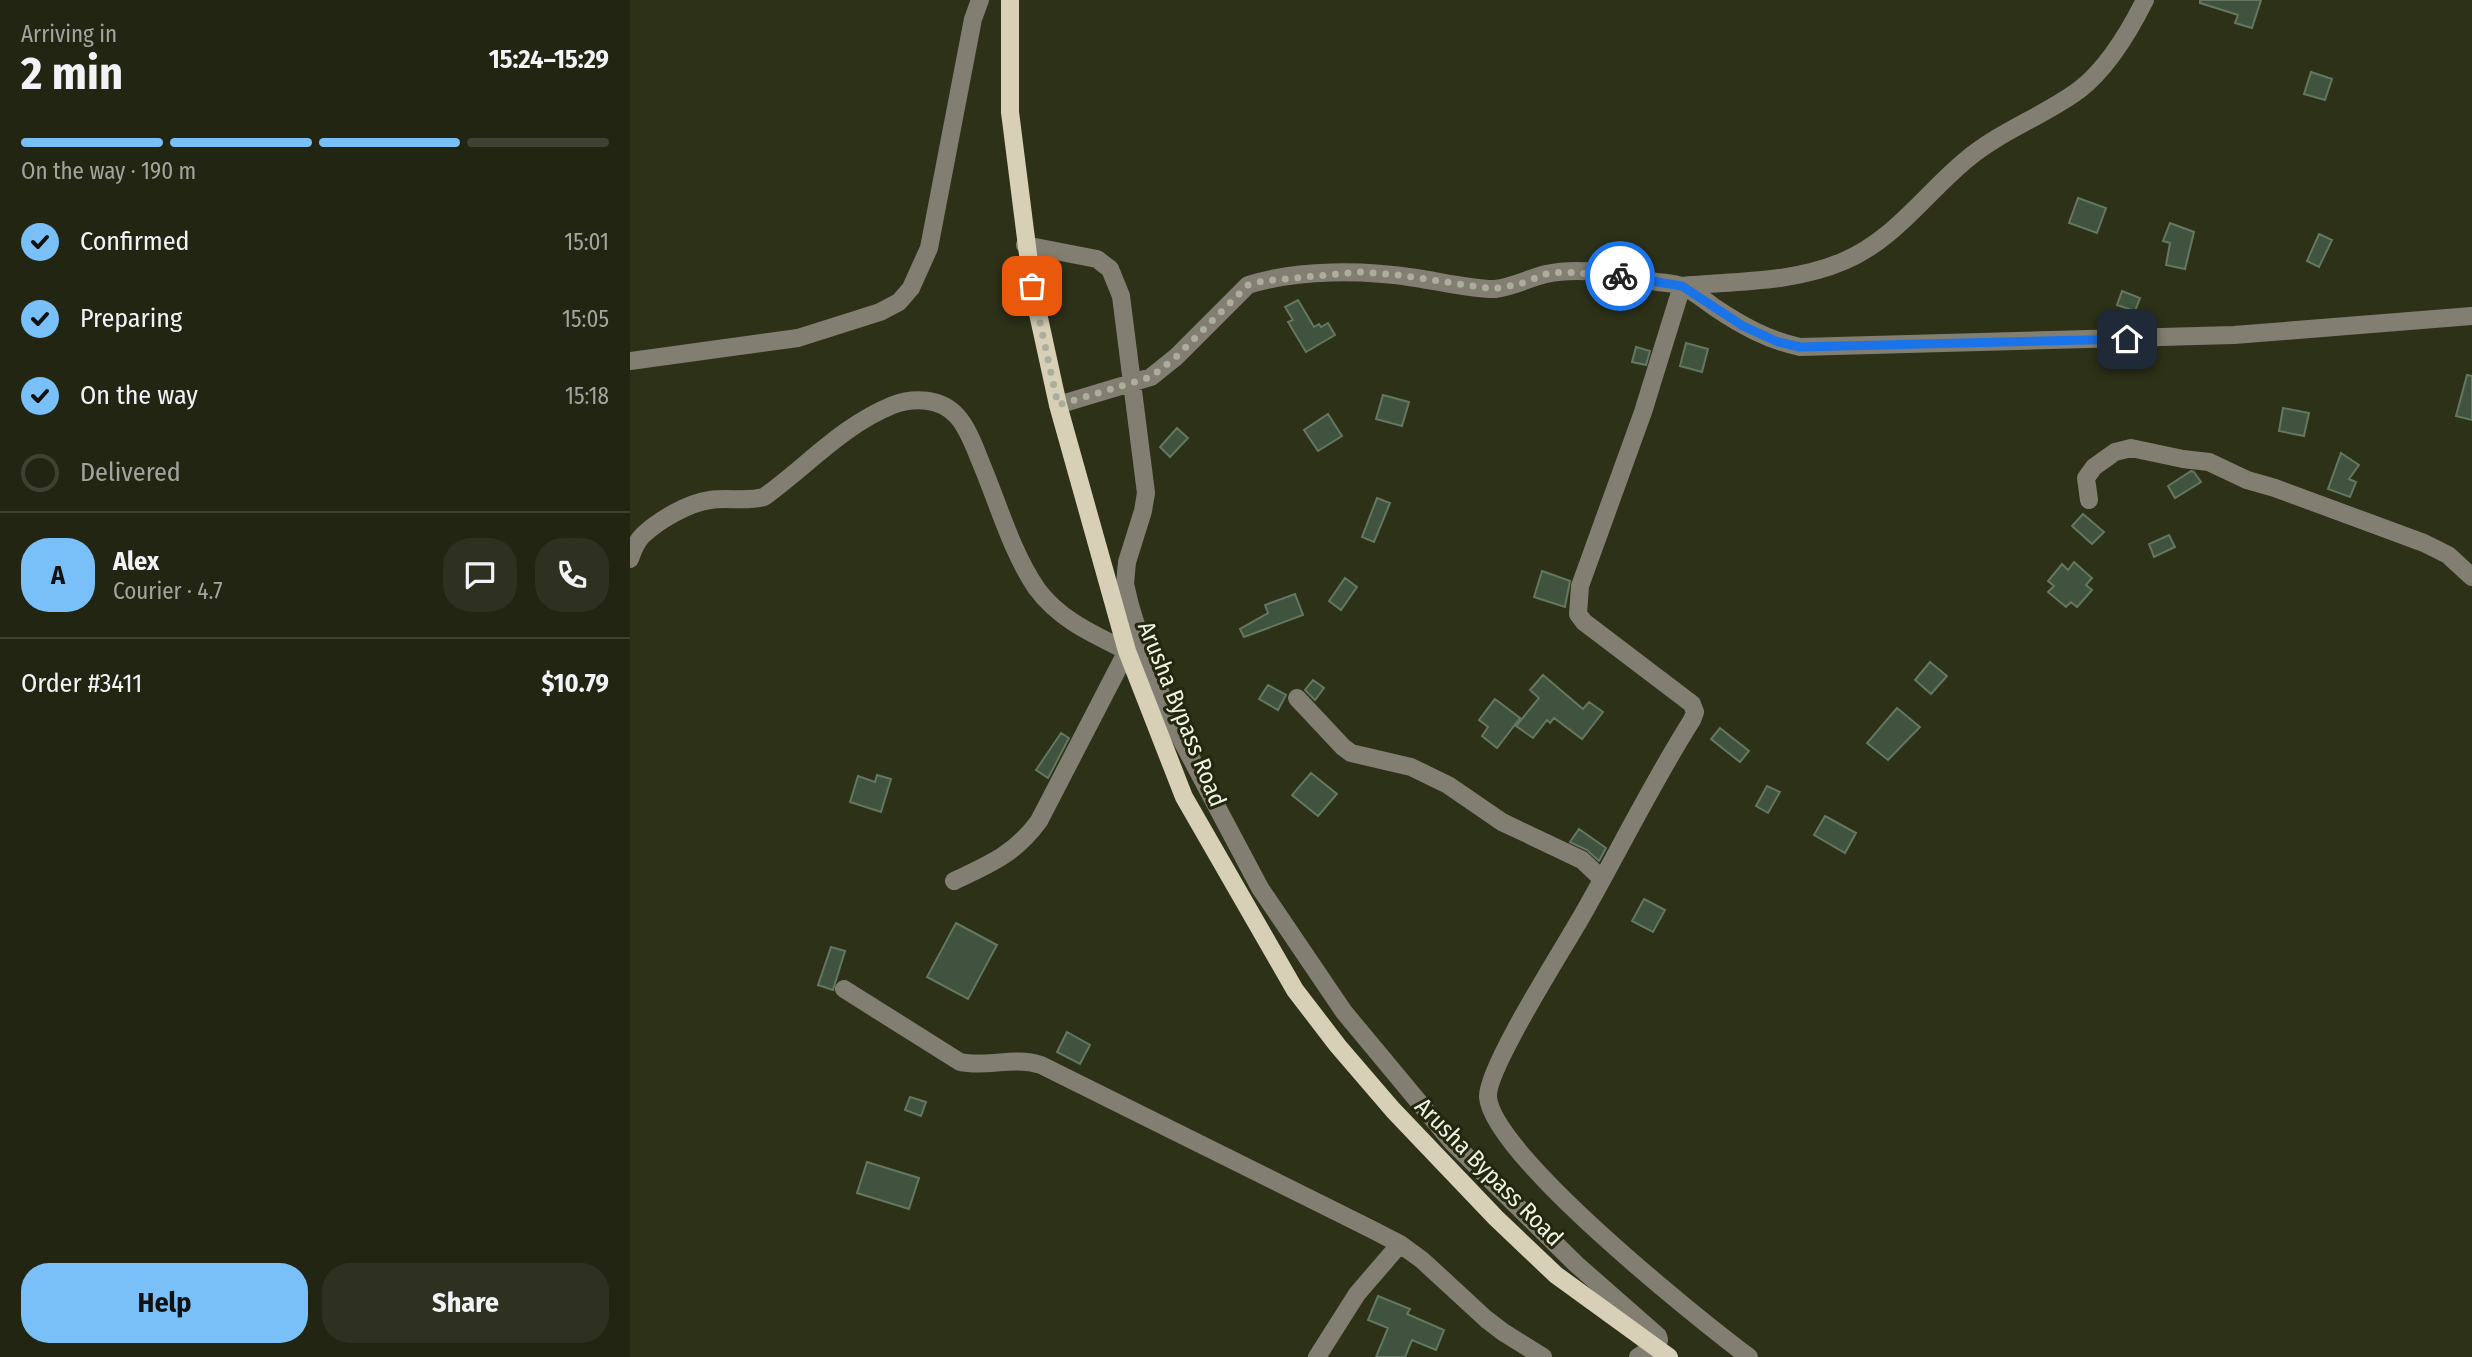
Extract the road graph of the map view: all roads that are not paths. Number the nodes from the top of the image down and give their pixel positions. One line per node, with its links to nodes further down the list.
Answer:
1 (980, 0): 7 (street)
2 (1010, 0): 4 (main road, Arusha Bypass Road)
3 (2144, 0): 5 (street)
4 (1026, 245): 8 (street); 9 (main road, Arusha Bypass Road)
5 (1682, 286): 6 (street); 8 (street); 15 (street)
6 (2472, 316)
7 (630, 361)
8 (1133, 384): 9 (street); 20 (street)
9 (1058, 405): 13 (main road, Arusha Bypass Road)
10 (2089, 500): 12 (street)
11 (630, 559): 13 (street)
12 (2472, 577)
13 (1127, 652): 16 (street); 20 (main road, Arusha Bypass Road)
14 (1297, 698): 15 (street)
15 (1602, 879): 25 (street)
16 (954, 881)
17 (844, 989): 18 (street)
18 (1399, 1244): 19 (street); 21 (street)
19 (1503, 1332): 22 (street); 23 (street)
20 (1661, 1352): 24 (street)
21 (1317, 1357)
22 (1510, 1357)
23 (1543, 1357)
24 (1638, 1357)
25 (1749, 1357)

